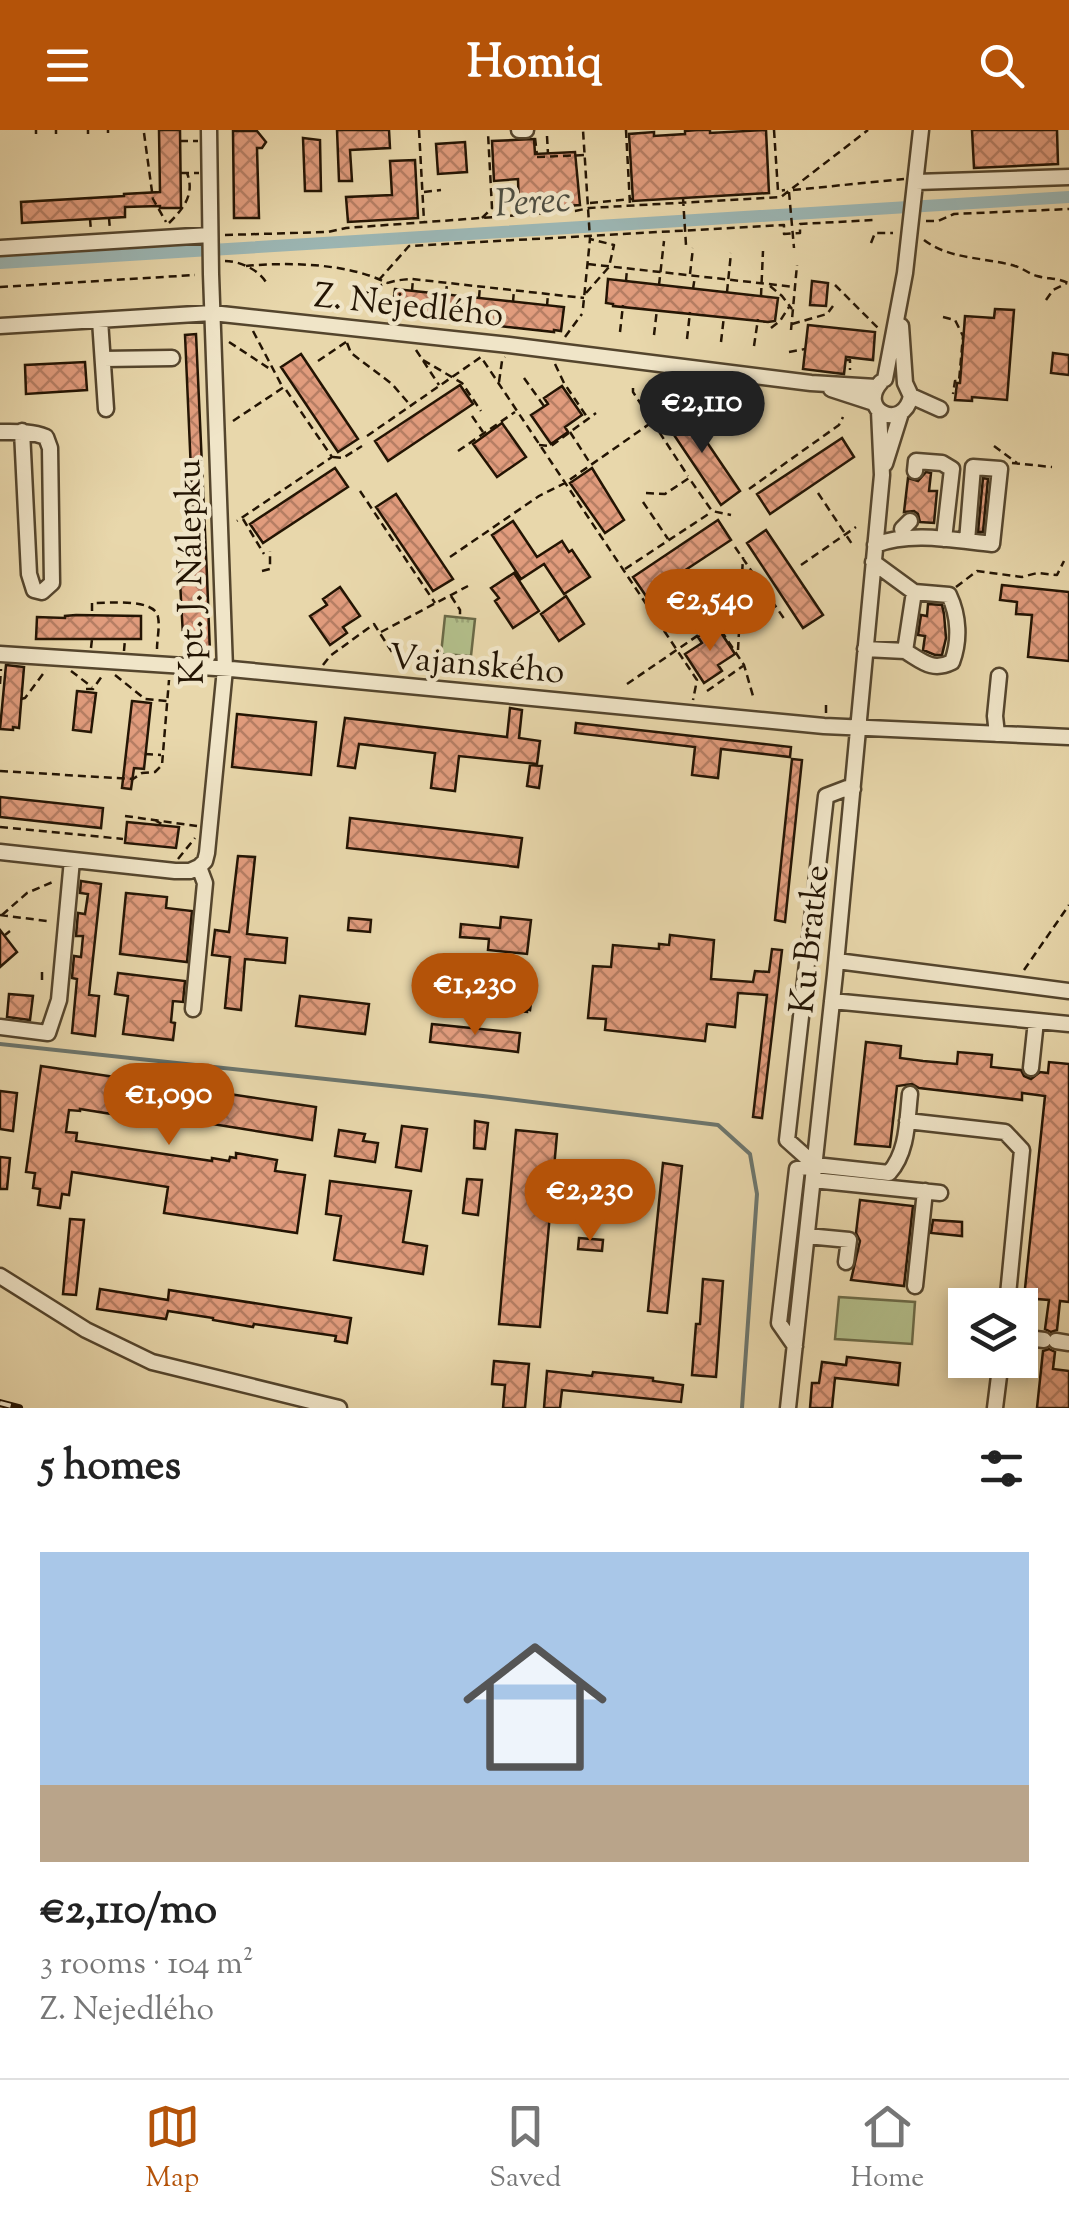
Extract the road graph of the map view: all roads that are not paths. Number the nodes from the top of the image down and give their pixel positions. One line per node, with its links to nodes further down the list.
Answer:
1 (921, 130): 4 (street, Ku Bratke)
2 (204, 136): 5 (street, Kpt. J. Nálepku)
3 (1069, 177): 4 (street)
4 (911, 186): 7 (street, Ku Bratke)
5 (212, 237): 6 (street); 8 (street, Kpt. J. Nálepku)
6 (0, 248)
7 (900, 305): 14 (street, Ku Bratke); 15 (street, Ku Bratke)
8 (212, 313): 9 (street, Z. Nejedlého); 13 (street, Z. Nejedlého); 33 (street, Kpt. J. Nálepku)
9 (100, 320): 10 (street, Z. Nejedlého); 12 (street)
10 (0, 326)
11 (172, 358): 12 (street)
12 (102, 359): 17 (street)
13 (811, 382): 14 (street, Z. Nejedlého); 16 (street, Z. Nejedlého)
14 (880, 383): 15 (street); 16 (street)
15 (906, 400): 16 (street); 21 (street, Ku Bratke)
16 (877, 407): 21 (street, Ku Bratke)
17 (106, 408)
18 (0, 432): 19 (street)
19 (22, 432): 22 (street); 23 (street)
20 (915, 471): 25 (street)
21 (882, 475): 24 (street, Ku Bratke)
22 (51, 510): 23 (street); 23 (street)
23 (27, 511)
24 (878, 516): 25 (street); 27 (street, Ku Bratke)
25 (944, 539): 26 (street); 27 (street)
26 (966, 541): 26 (street)
27 (874, 545): 28 (street, Ku Bratke)
28 (873, 562): 29 (street); 30 (street, Ku Bratke)
29 (914, 592): 31 (street); 31 (street)
30 (864, 649): 31 (street); 35 (street, Ku Bratke)
31 (905, 652)
32 (1, 658): 33 (street, Vajanského)
33 (225, 669): 35 (street, Vajanského); 41 (street, Kpt. J. Nálepku)
34 (999, 676): 36 (street)
35 (859, 728): 36 (street, Vajanského); 38 (street, Ku Bratke)
36 (997, 734): 37 (street, Vajanského)
37 (1069, 737)
38 (853, 789): 42 (street); 43 (street, Ku Bratke)
39 (0, 852): 40 (street)
40 (71, 867): 41 (street); 49 (street)
41 (199, 868): 46 (street, Kpt. J. Nálepku)
42 (808, 950): 43 (street); 53 (street)
43 (836, 968): 44 (street); 45 (street, Ku Bratke)
44 (1069, 990)
45 (832, 1001): 47 (street); 53 (street, Ku Bratke)
46 (193, 1009)
47 (1036, 1021): 48 (street); 50 (street)
48 (1069, 1024)
49 (0, 1027)
50 (1031, 1068)
51 (910, 1094): 52 (street)
52 (907, 1121): 53 (street); 58 (street)
53 (814, 1173): 54 (street, Ku Bratke); 57 (street); 59 (street)
54 (807, 1236): 55 (street); 59 (street, Ku Bratke)
55 (846, 1262)
56 (0, 1276): 61 (street)
57 (915, 1286)
58 (1009, 1288)
59 (795, 1346): 62 (street, Ku Bratke)
60 (999, 1378): 63 (street)
61 (339, 1408)
62 (788, 1408)
63 (995, 1408)

